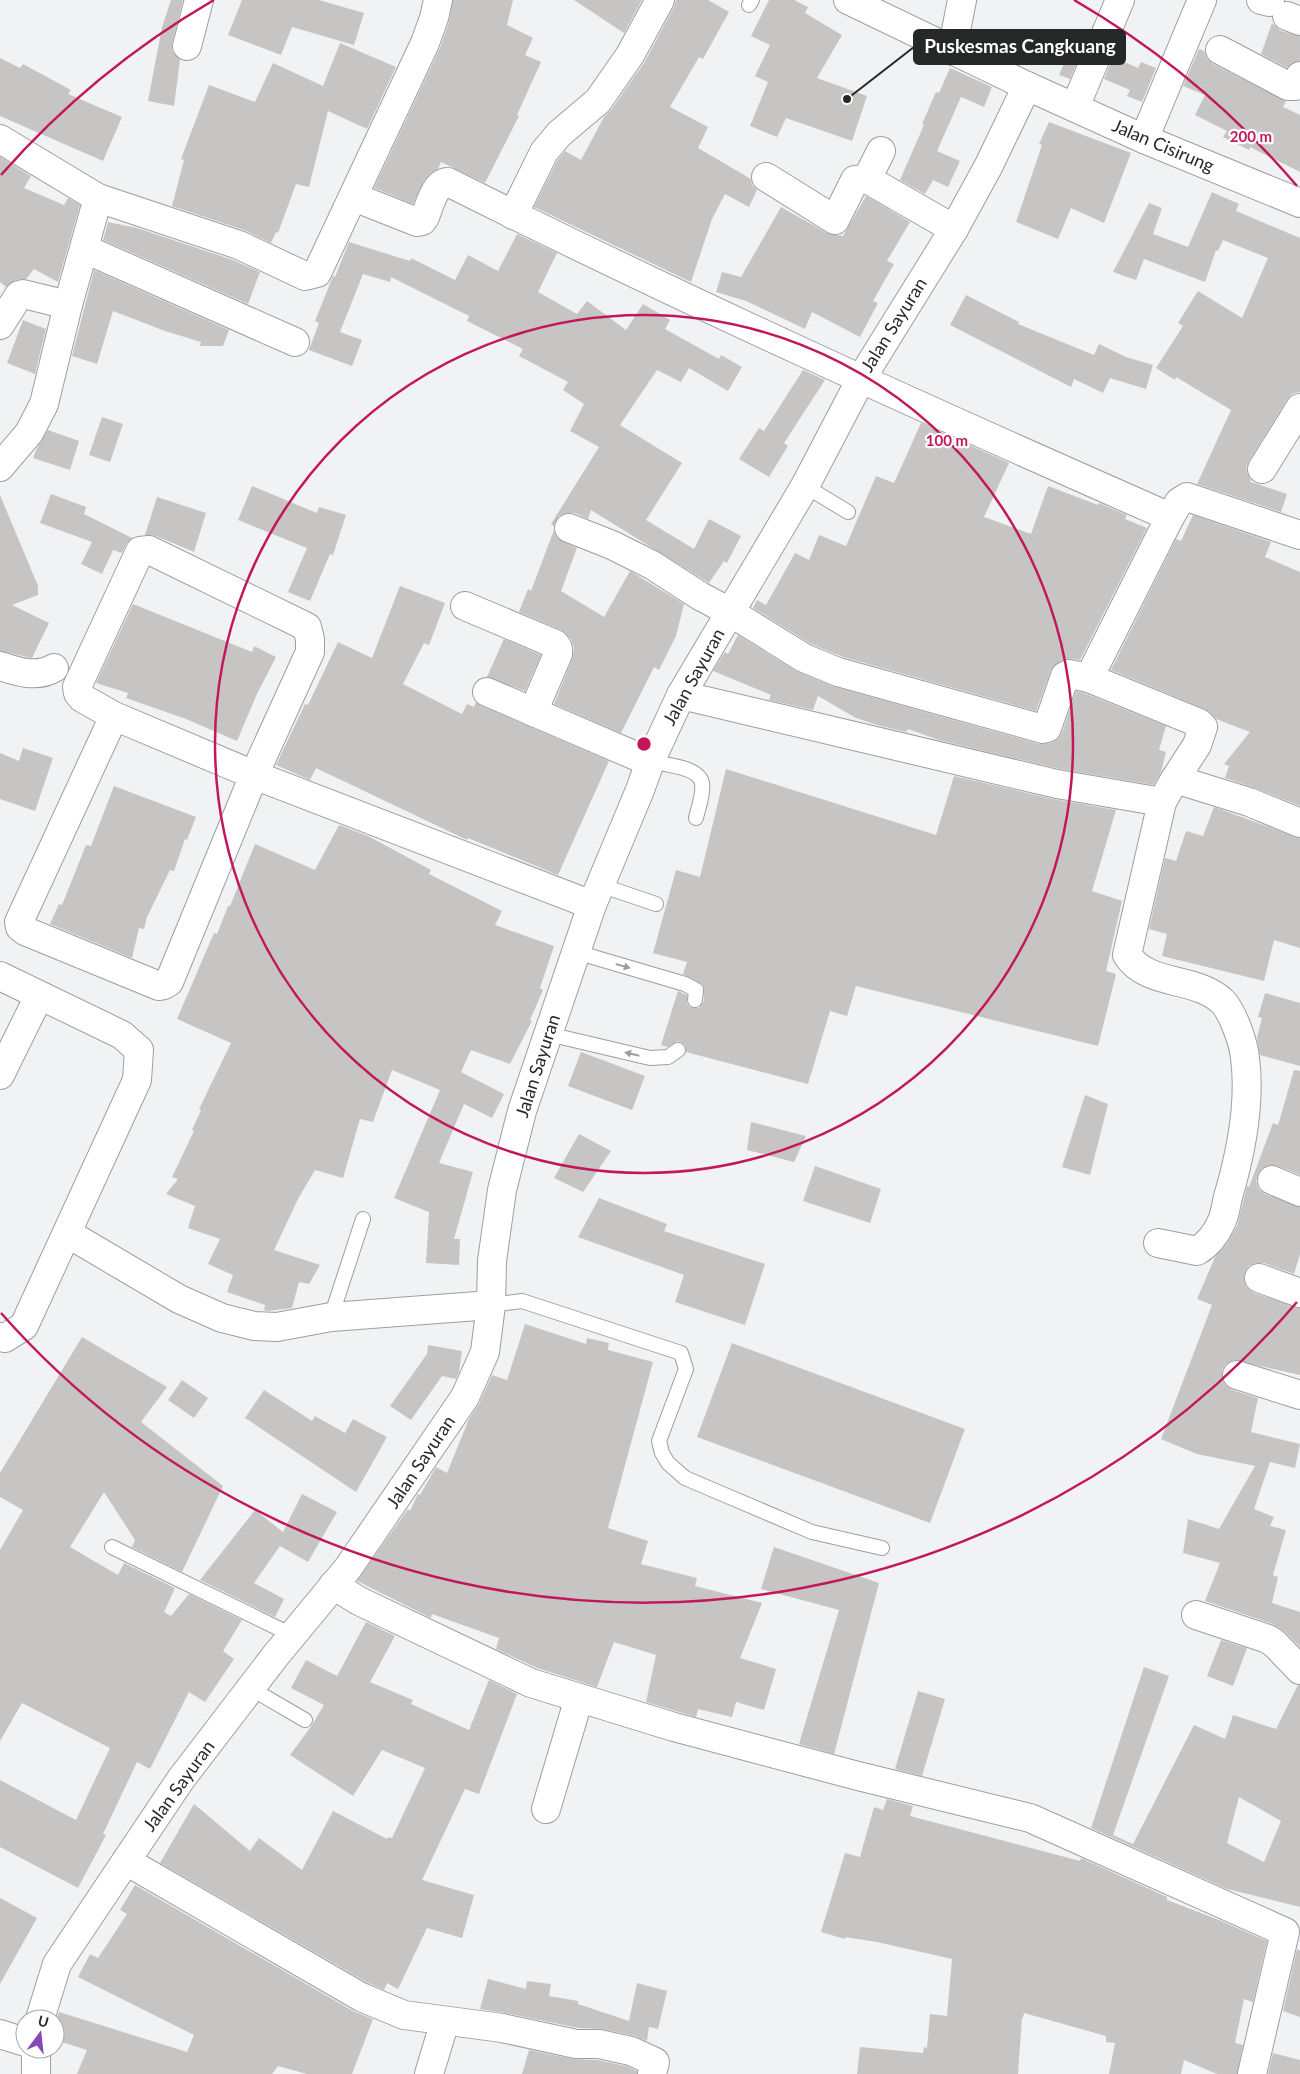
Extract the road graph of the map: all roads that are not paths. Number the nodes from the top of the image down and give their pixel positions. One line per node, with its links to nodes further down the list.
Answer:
1 (199, 0): 10 (street)
2 (438, 0): 21 (street)
3 (660, 0): 24 (street)
4 (848, 0): 12 (street, Jalan Cisirung)
5 (962, 0): 12 (street)
6 (1120, 0): 15 (street)
7 (1202, 0): 17 (street)
8 (1261, 0): 9 (street)
9 (1286, 12)
10 (187, 46)
11 (1220, 50): 13 (street)
12 (952, 51): 14 (street, Jalan Cisirung)
13 (1300, 76)
14 (1027, 86): 15 (street, Jalan Cisirung); 25 (street, Jalan Sayuran)
15 (1075, 108): 17 (street, Jalan Cisirung)
16 (0, 139): 22 (street)
17 (1144, 139): 23 (street, Jalan Cisirung)
18 (881, 151): 20 (street)
19 (766, 177): 20 (street)
20 (867, 179): 25 (street)
21 (354, 196): 22 (street); 24 (street)
22 (98, 198): 26 (street)
23 (1300, 203)
24 (513, 215): 30 (street)
25 (954, 229): 30 (street, Jalan Sayuran)
26 (85, 249): 27 (street); 29 (street)
27 (68, 305): 28 (street); 32 (street)
28 (0, 325)
29 (295, 342)
30 (861, 379): 34 (street, Jalan Sayuran); 36 (street)
31 (1300, 408): 33 (street)
32 (0, 467)
33 (1262, 469)
34 (805, 486): 35 (lane); 40 (street, Jalan Sayuran)
35 (848, 512)
36 (1170, 516): 38 (street); 43 (street)
37 (569, 528): 40 (street)
38 (1300, 535)
39 (466, 606): 46 (street)
40 (730, 612): 43 (street); 45 (street, Jalan Sayuran)
41 (0, 666): 42 (street)
42 (54, 668)
43 (1089, 678): 50 (street)
44 (487, 692): 46 (street)
45 (681, 695): 48 (street, Jalan Sayuran); 51 (street)
46 (534, 712): 48 (street)
47 (114, 716): 49 (street); 49 (street); 49 (street)
48 (650, 762): 52 (lane); 54 (street, Jalan Sayuran)
49 (254, 775): 54 (street)
50 (1175, 778): 51 (street); 53 (street)
51 (1162, 802): 67 (street)
52 (696, 818)
53 (1300, 823)
54 (596, 895): 55 (lane); 56 (street, Jalan Sayuran)
55 (656, 904)
56 (576, 952): 59 (lane, one-way to 59); 60 (street, Jalan Sayuran)
57 (0, 976): 58 (street)
58 (39, 996): 62 (street); 66 (street)
59 (694, 1000)
60 (548, 1034): 61 (lane, one-way to 60); 70 (street, Jalan Sayuran)
61 (678, 1050)
62 (0, 1075)
63 (1272, 1180): 64 (street)
64 (1300, 1192)
65 (363, 1219): 71 (lane)
66 (67, 1233): 71 (street); 72 (street)
67 (1158, 1243)
68 (1259, 1278): 69 (street)
69 (1300, 1293)
70 (491, 1304): 71 (street); 76 (lane); 77 (street, Jalan Sayuran)
71 (331, 1318)
72 (0, 1337)
73 (1237, 1375): 74 (street)
74 (1300, 1394)
75 (112, 1547): 79 (lane)
76 (882, 1548)
77 (333, 1585): 79 (street, Jalan Sayuran); 82 (street)
78 (1196, 1614): 80 (street)
79 (292, 1635): 81 (street, Jalan Sayuran)
80 (1300, 1670)
81 (250, 1688): 83 (lane); 85 (street, Jalan Sayuran)
82 (579, 1698): 84 (street); 86 (street)
83 (305, 1720)
84 (546, 1808)
85 (126, 1861): 87 (street, Jalan Sayuran); 88 (street)
86 (1293, 1936): 95 (street)
87 (43, 2009)
88 (445, 2020): 93 (street); 94 (street)
89 (0, 2034): 90 (street)
90 (15, 2039)
91 (36, 2059): 92 (street)
92 (36, 2074)
93 (429, 2074)
94 (652, 2074)
95 (1252, 2074)

